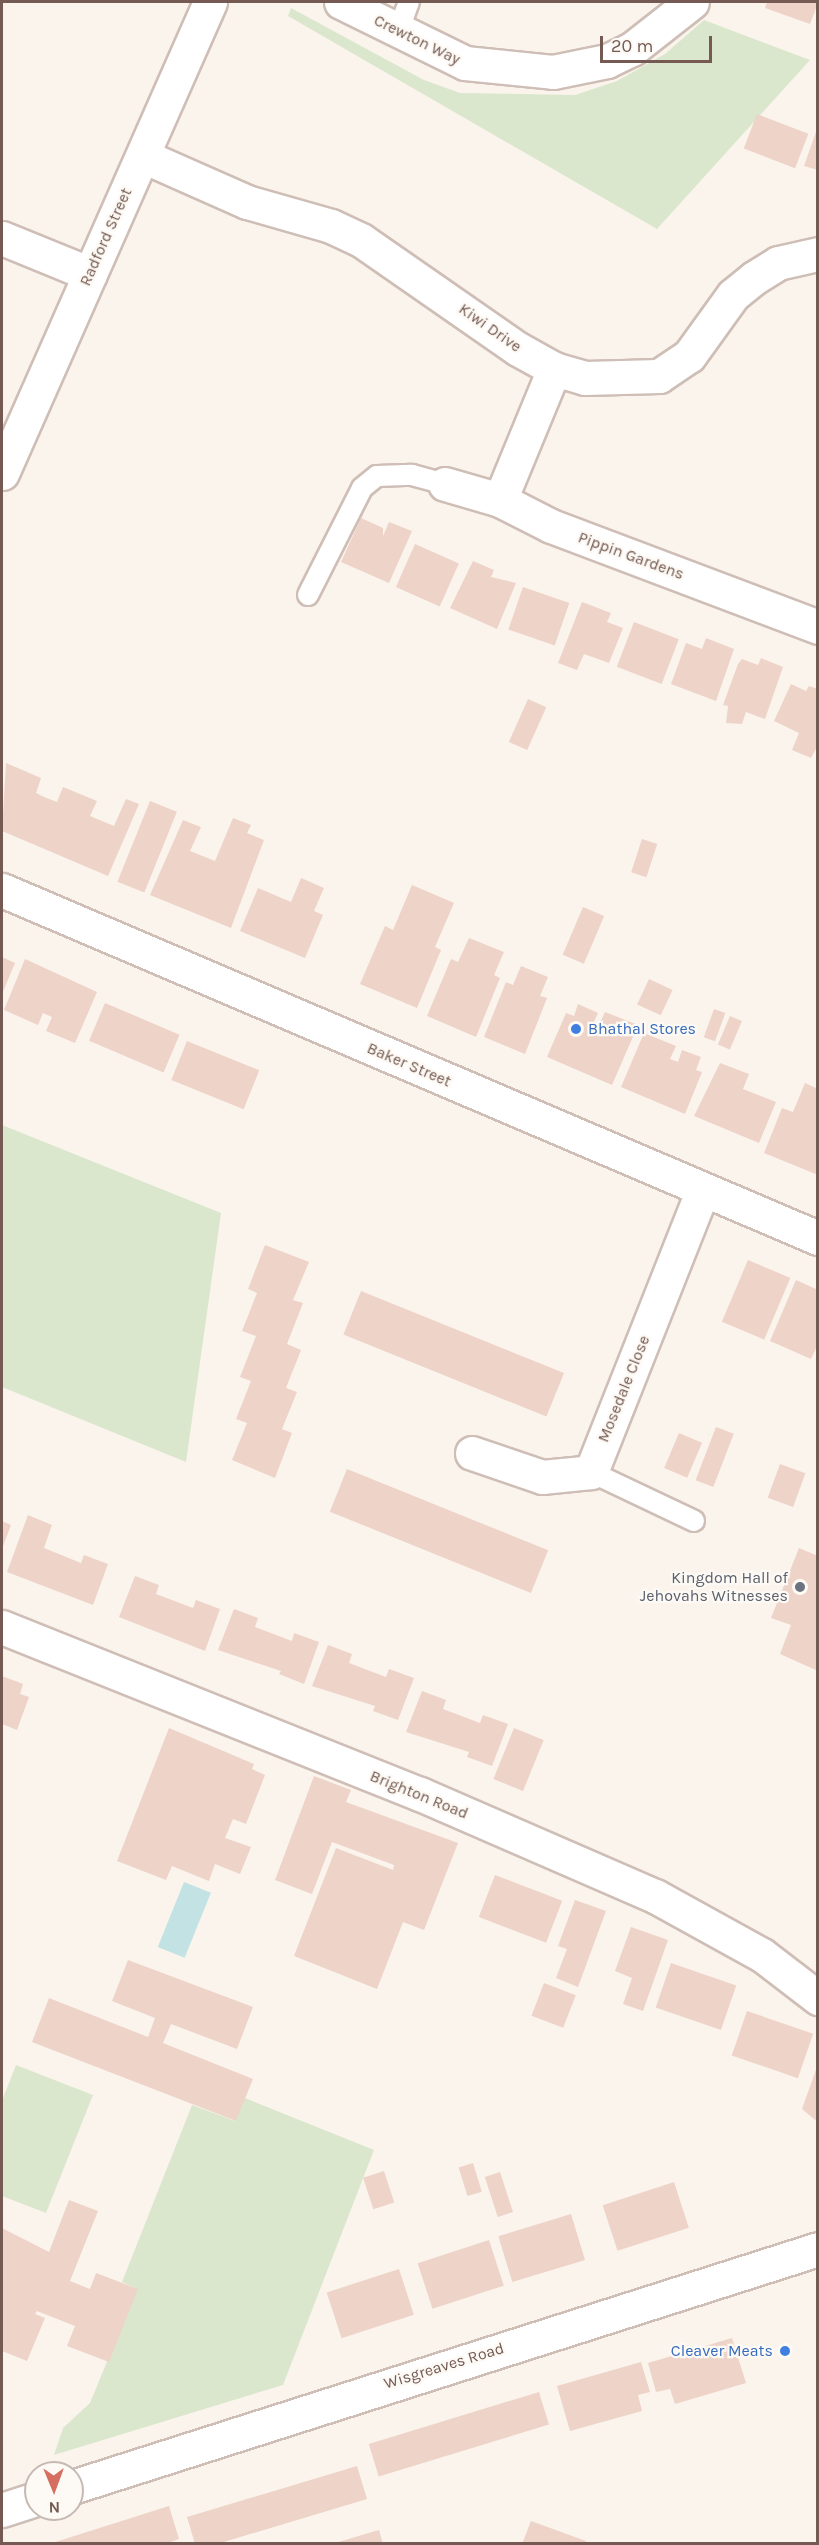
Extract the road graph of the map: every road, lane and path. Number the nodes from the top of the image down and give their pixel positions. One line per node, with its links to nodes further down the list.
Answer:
1 (210, 2): 6 (street, Radford Street)
2 (340, 2): 5 (street, Crewton Way)
3 (409, 2): 5 (lane)
4 (692, 2): 5 (street, Crewton Way)
5 (398, 32)
6 (143, 156): 9 (street, Radford Street); 10 (street, Kiwi Drive)
7 (2, 238): 9 (street)
8 (818, 254): 10 (street, Kiwi Drive)
9 (90, 274): 11 (street, Radford Street)
10 (554, 369): 13 (street)
11 (2, 473)
12 (445, 484): 13 (street, Pippin Gardens); 14 (lane)
13 (500, 500): 15 (street, Pippin Gardens)
14 (308, 595)
15 (818, 627)
16 (2, 890): 17 (street, Baker Street)
17 (702, 1191): 18 (street, Baker Street); 20 (street, Mosedale Close)
18 (818, 1238)
19 (472, 1454): 20 (street)
20 (591, 1472): 21 (lane)
21 (694, 1521)
22 (2, 1627): 23 (street, Brighton Road)
23 (818, 1998)
24 (818, 2249): 25 (street, Wisgreaves Road)
25 (84, 2483)
26 (24, 2503): 27 (street)
27 (2, 2510)

